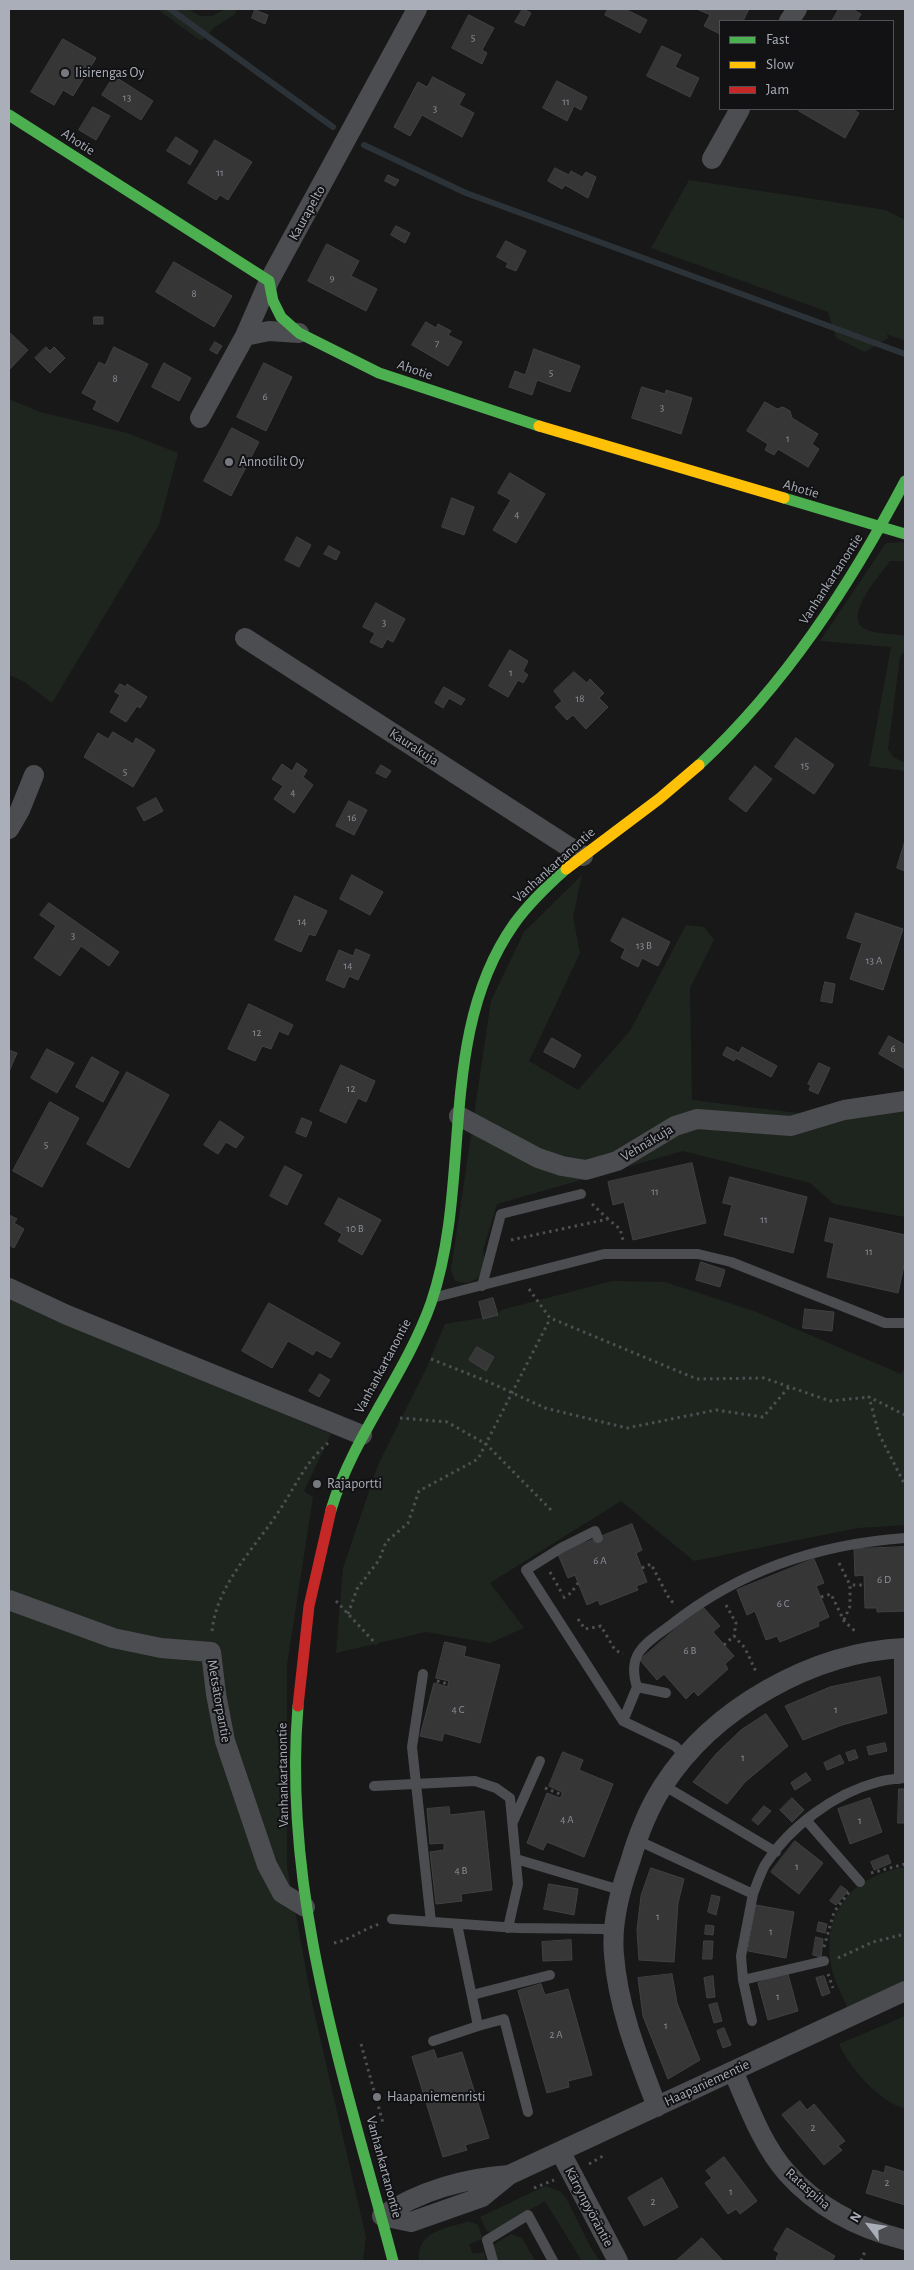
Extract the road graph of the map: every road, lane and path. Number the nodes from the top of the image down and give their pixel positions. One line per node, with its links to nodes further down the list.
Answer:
1 (417, 9): 7 (street, Kaurapelto)
2 (797, 9): 3 (street)
3 (790, 20)
4 (739, 110): 6 (street)
5 (9, 115): 7 (street, Ahotie)
6 (712, 159)
7 (269, 281): 8 (street, Ahotie); 9 (street, Kaurapelto)
8 (299, 333): 9 (street); 12 (street, Ahotie)
9 (245, 336): 10 (street, Kaurapelto)
10 (200, 418)
11 (905, 481): 12 (street, Vanhankartanontie)
12 (881, 527): 13 (street, Ahotie); 17 (street, Vanhankartanontie)
13 (905, 534)
14 (245, 638): 17 (street, Kaurakuja)
15 (34, 775): 16 (street)
16 (9, 829)
17 (583, 856): 19 (street, Vanhankartanontie)
18 (905, 1102): 19 (street, Vehnäkuja)
19 (458, 1116): 27 (street, Vanhankartanontie)
20 (581, 1194): 21 (path); 22 (lane)
21 (608, 1219): 22 (path); 23 (path)
22 (493, 1244): 25 (lane)
23 (626, 1254): 24 (lane); 29 (lane)
24 (520, 1276): 25 (lane); 28 (path)
25 (482, 1286): 27 (lane)
26 (9, 1288): 38 (street)
27 (432, 1298): 38 (street, Vanhankartanontie)
28 (550, 1318): 31 (path); 32 (path)
29 (905, 1324)
30 (428, 1358): 32 (path)
31 (789, 1387): 32 (path); 33 (path)
32 (513, 1393): 39 (path)
33 (869, 1397): 35 (path); 40 (path)
34 (402, 1410): 36 (path)
35 (905, 1415)
36 (398, 1418): 37 (path); 39 (path)
37 (394, 1425)
38 (353, 1432): 66 (path); 88 (street, Vanhankartanontie)
39 (486, 1444): 41 (path); 58 (path)
40 (905, 1485)
41 (552, 1512)
42 (598, 1538): 45 (lane)
43 (905, 1538): 44 (lane)
44 (831, 1548): 48 (path); 50 (lane)
45 (544, 1559): 52 (path); 56 (lane)
46 (642, 1568): 57 (path)
47 (578, 1584): 52 (path)
48 (850, 1585): 49 (path); 60 (path)
49 (864, 1585)
50 (718, 1592): 57 (lane); 62 (path)
51 (330, 1595): 58 (path)
52 (564, 1597): 55 (path); 56 (path)
53 (821, 1597): 60 (path)
54 (9, 1600): 66 (street, Metsätorpantie)
55 (567, 1602)
56 (550, 1606): 72 (lane)
57 (686, 1613): 67 (lane)
58 (348, 1614): 63 (path)
59 (576, 1616): 67 (path)
60 (844, 1621): 61 (path)
61 (858, 1634)
62 (734, 1636): 64 (path); 69 (path)
63 (376, 1644)
64 (724, 1645)
65 (902, 1648): 73 (street); 75 (lane)
66 (210, 1652): 88 (street, Metsätorpantie)
67 (634, 1659): 70 (lane)
68 (423, 1674): 76 (lane)
69 (760, 1681)
70 (637, 1687): 71 (lane); 72 (lane)
71 (666, 1693)
72 (623, 1721): 73 (lane)
73 (685, 1756): 77 (street)
74 (540, 1761): 80 (lane)
75 (902, 1778): 79 (lane)
76 (415, 1784): 78 (lane); 80 (lane); 90 (lane)
77 (664, 1785): 81 (street); 82 (lane)
78 (374, 1786)
79 (807, 1821): 82 (lane); 85 (lane)
80 (513, 1823): 83 (lane)
81 (637, 1840): 86 (street); 87 (lane)
82 (776, 1852): 87 (lane)
83 (516, 1859): 86 (lane); 92 (lane)
84 (905, 1864): 85 (path)
85 (860, 1882): 96 (path)
86 (620, 1890): 93 (street)
87 (753, 1894): 98 (lane)
88 (305, 1907): 111 (street, Vanhankartanontie)
89 (392, 1919): 90 (lane); 95 (path)
90 (431, 1922): 91 (lane)
91 (457, 1924): 92 (lane); 101 (lane)
92 (508, 1928): 93 (lane)
93 (615, 1931): 107 (street)
94 (905, 1934): 96 (path)
95 (329, 1944)
96 (824, 1962): 98 (lane); 99 (path)
97 (550, 1975): 101 (lane)
98 (742, 1980): 102 (lane)
99 (834, 1988)
100 (905, 1991): 106 (street, Haapaniementie)
101 (472, 1995): 103 (lane)
102 (752, 2021)
103 (478, 2026): 105 (lane); 108 (lane)
104 (358, 2036): 109 (path)
105 (433, 2041)
106 (733, 2071): 107 (street, Haapaniementie); 112 (street, Rataspiha)
107 (657, 2107): 110 (street, Haapaniementie)
108 (528, 2112)
109 (383, 2125)
110 (561, 2153): 111 (street, Haapaniementie); 116 (street, Kärrynpyöräntie)
111 (382, 2216): 113 (street, Vanhankartanontie)
112 (905, 2240)
113 (393, 2261)
114 (493, 2261): 115 (lane)
115 (553, 2261)
116 (618, 2261)

